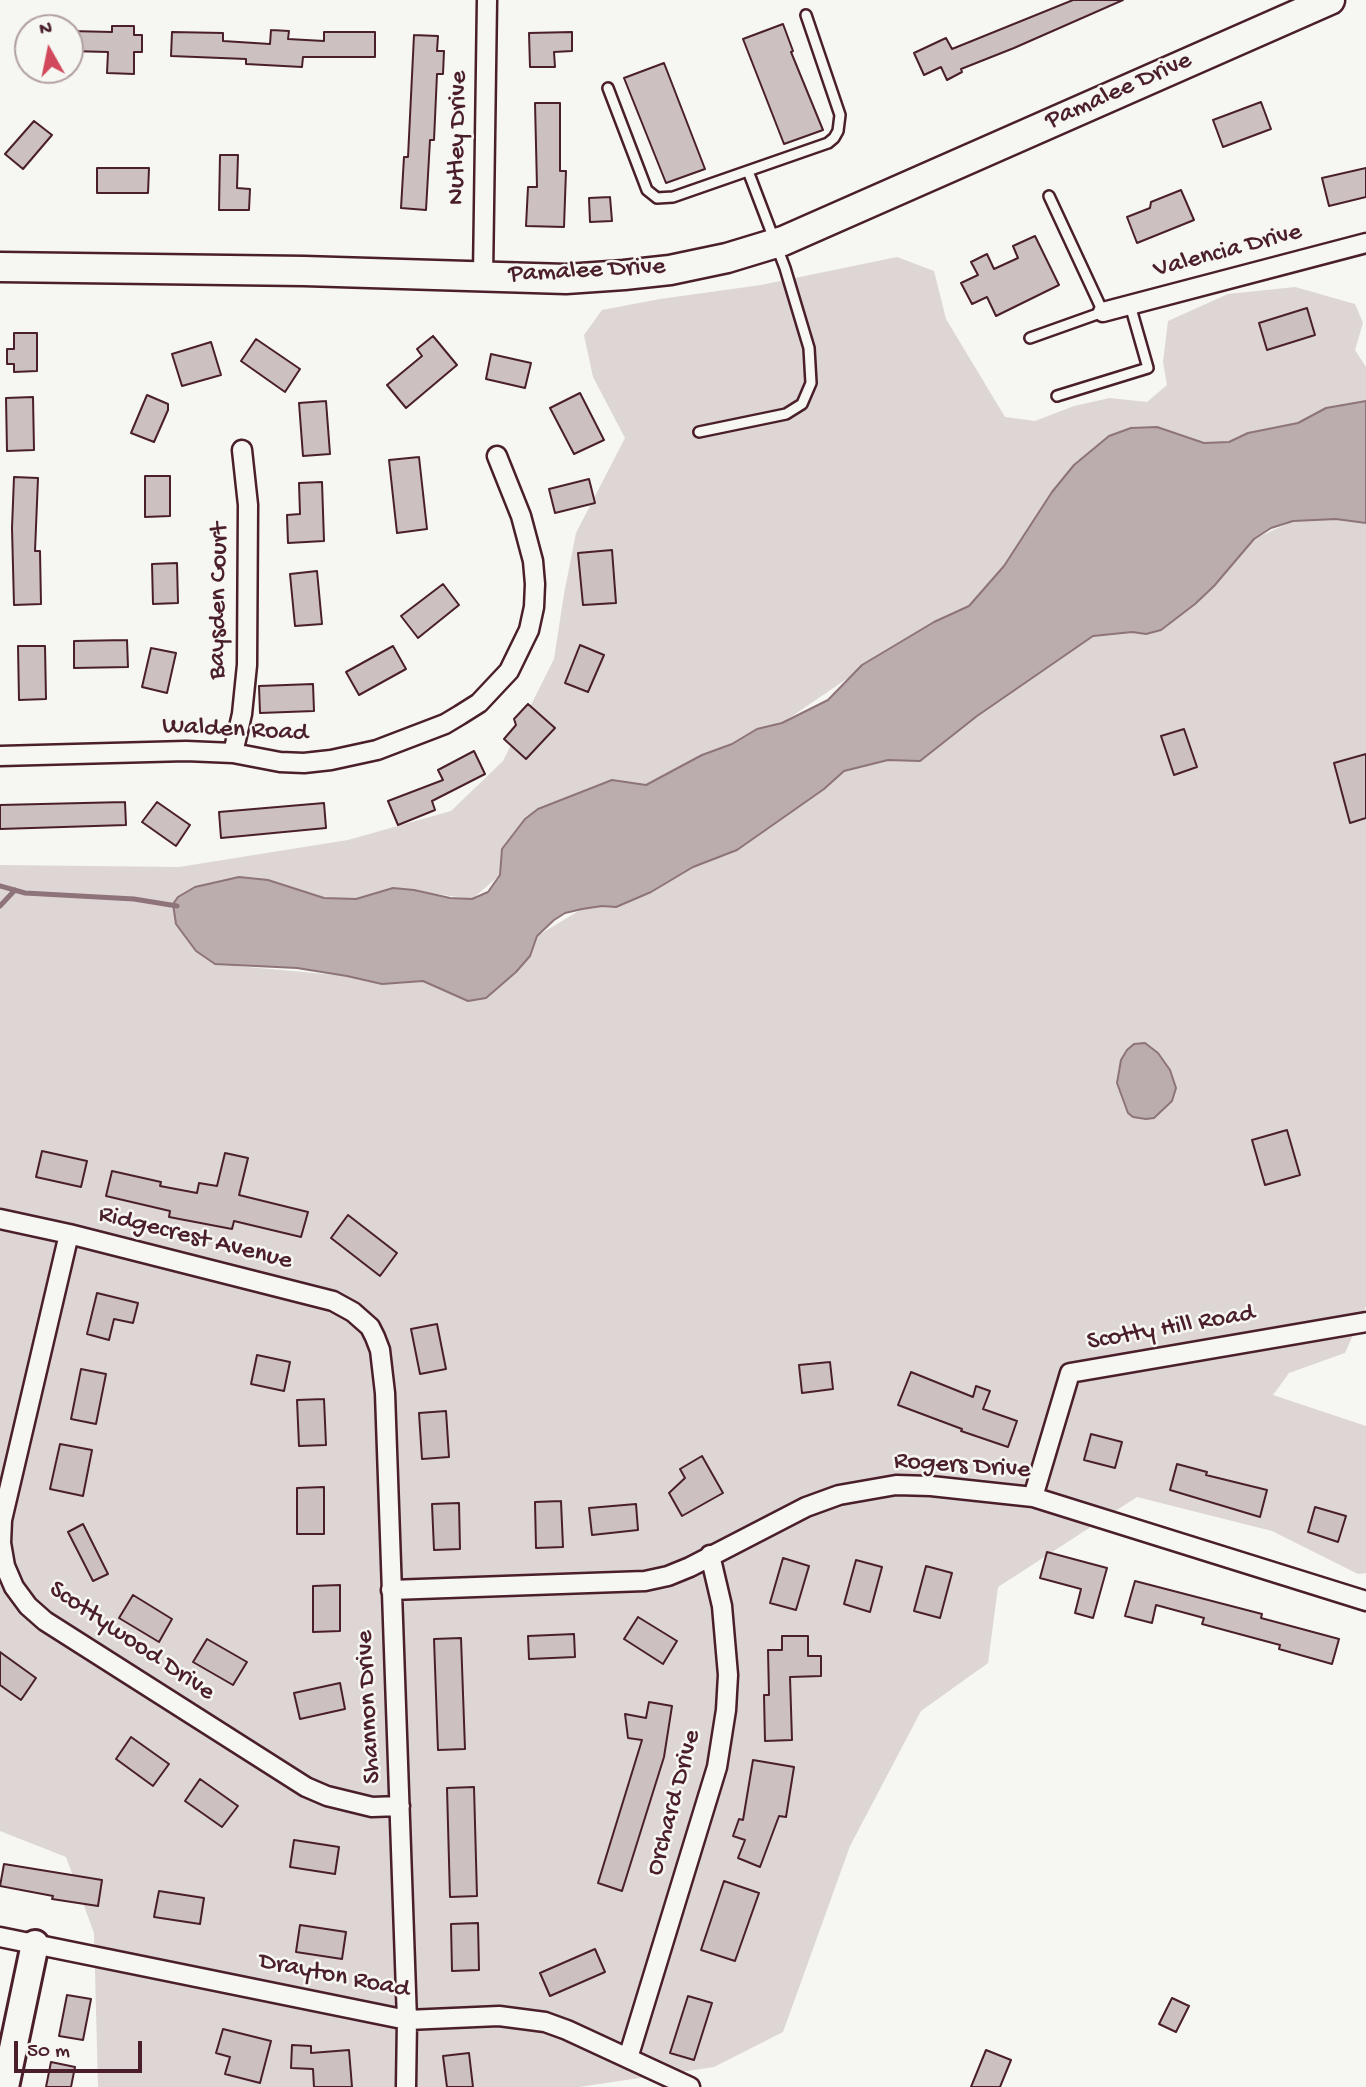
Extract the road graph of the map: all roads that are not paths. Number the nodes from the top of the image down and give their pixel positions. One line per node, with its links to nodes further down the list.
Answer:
1 (487, 0): 10 (street, Nutley Drive)
2 (1330, 0): 7 (main road, Pamalee Drive)
3 (806, 15): 5 (lane)
4 (608, 88): 5 (lane)
5 (748, 171): 7 (lane)
6 (1049, 196): 12 (lane)
7 (776, 243): 10 (main road, Pamalee Drive); 15 (lane)
8 (1366, 243): 11 (street, Valencia Drive)
9 (0, 267): 10 (main road, Pamalee Drive)
10 (483, 276)
11 (1130, 305): 12 (street, Valencia Drive); 14 (lane)
12 (1103, 312): 13 (lane)
13 (1030, 338)
14 (1057, 396)
15 (699, 432)
16 (242, 450): 18 (street, Baysden Court)
17 (497, 456): 18 (street, Walden Road)
18 (233, 752): 19 (street, Walden Road)
19 (0, 756)
20 (0, 1219): 21 (street, Ridgecrest Avenue)
21 (69, 1234): 23 (street, Ridgecrest Avenue); 28 (street, Scottywood Drive)
22 (1366, 1322): 24 (street, Scotty Hill Road)
23 (370, 1327): 26 (street, Shannon Drive)
24 (1033, 1497): 25 (street, Rogers Drive); 27 (street, Rogers Drive)
25 (710, 1555): 26 (street, Rogers Drive); 32 (street, Orchard Drive)
26 (391, 1590): 28 (street, Shannon Drive)
27 (1366, 1601)
28 (400, 1805): 31 (street, Shannon Drive)
29 (0, 1937): 30 (street, Drayton Road)
30 (34, 1944): 31 (street, Drayton Road); 33 (street)
31 (407, 2020): 32 (street, Drayton Road); 34 (street, Shannon Drive)
32 (628, 2058): 35 (street, Drayton Road)
33 (5, 2087)
34 (406, 2087)
35 (690, 2087)

